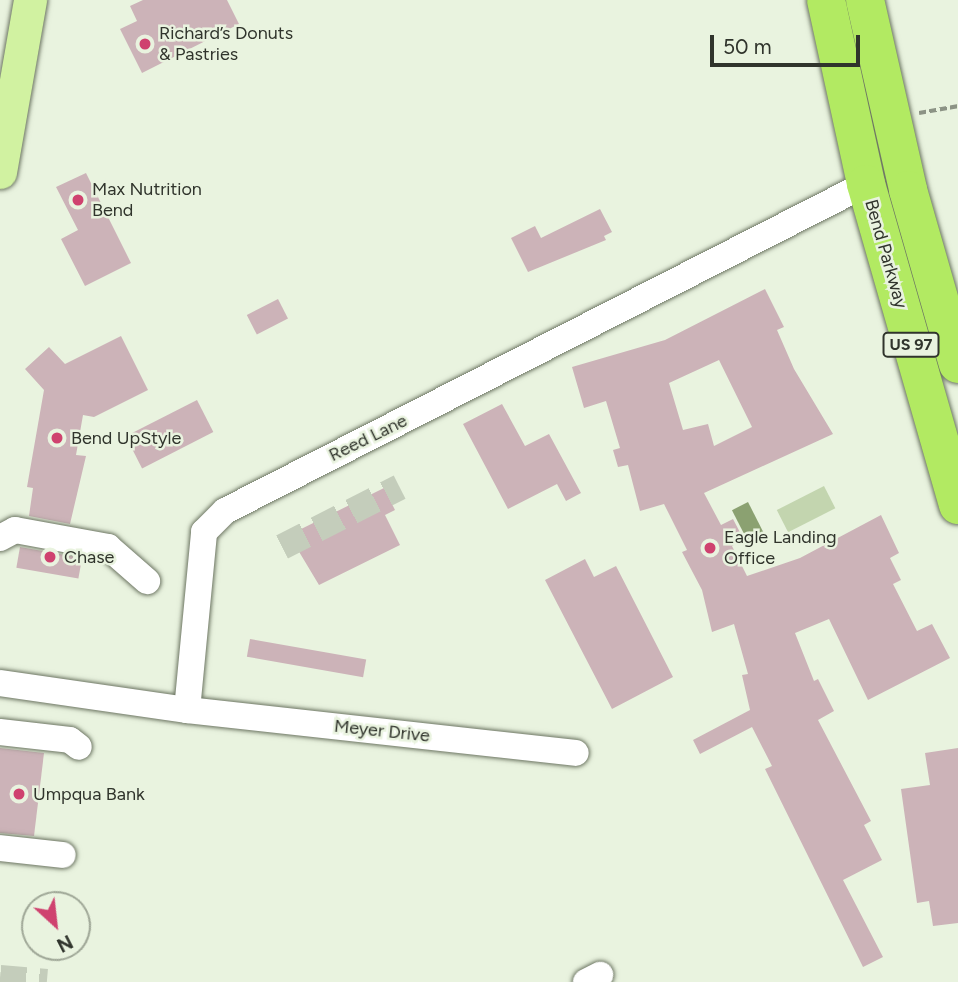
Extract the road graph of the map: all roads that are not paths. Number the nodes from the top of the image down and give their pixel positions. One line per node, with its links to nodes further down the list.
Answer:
1 (30, 0): 4 (main road)
2 (826, 0): 5 (highway, Bend Parkway / US 97)
3 (865, 0): 6 (highway, US 97)
4 (0, 172)
5 (866, 184): 7 (highway, Bend Parkway / US 97); 11 (street, Reed Lane)
6 (958, 364)
7 (958, 505)
8 (0, 538): 9 (street)
9 (147, 581)
10 (0, 683): 11 (street)
11 (187, 710): 14 (street, Meyer Drive)
12 (0, 732): 13 (street)
13 (79, 747)
14 (576, 753)
15 (0, 848): 16 (street)
16 (0, 863)

